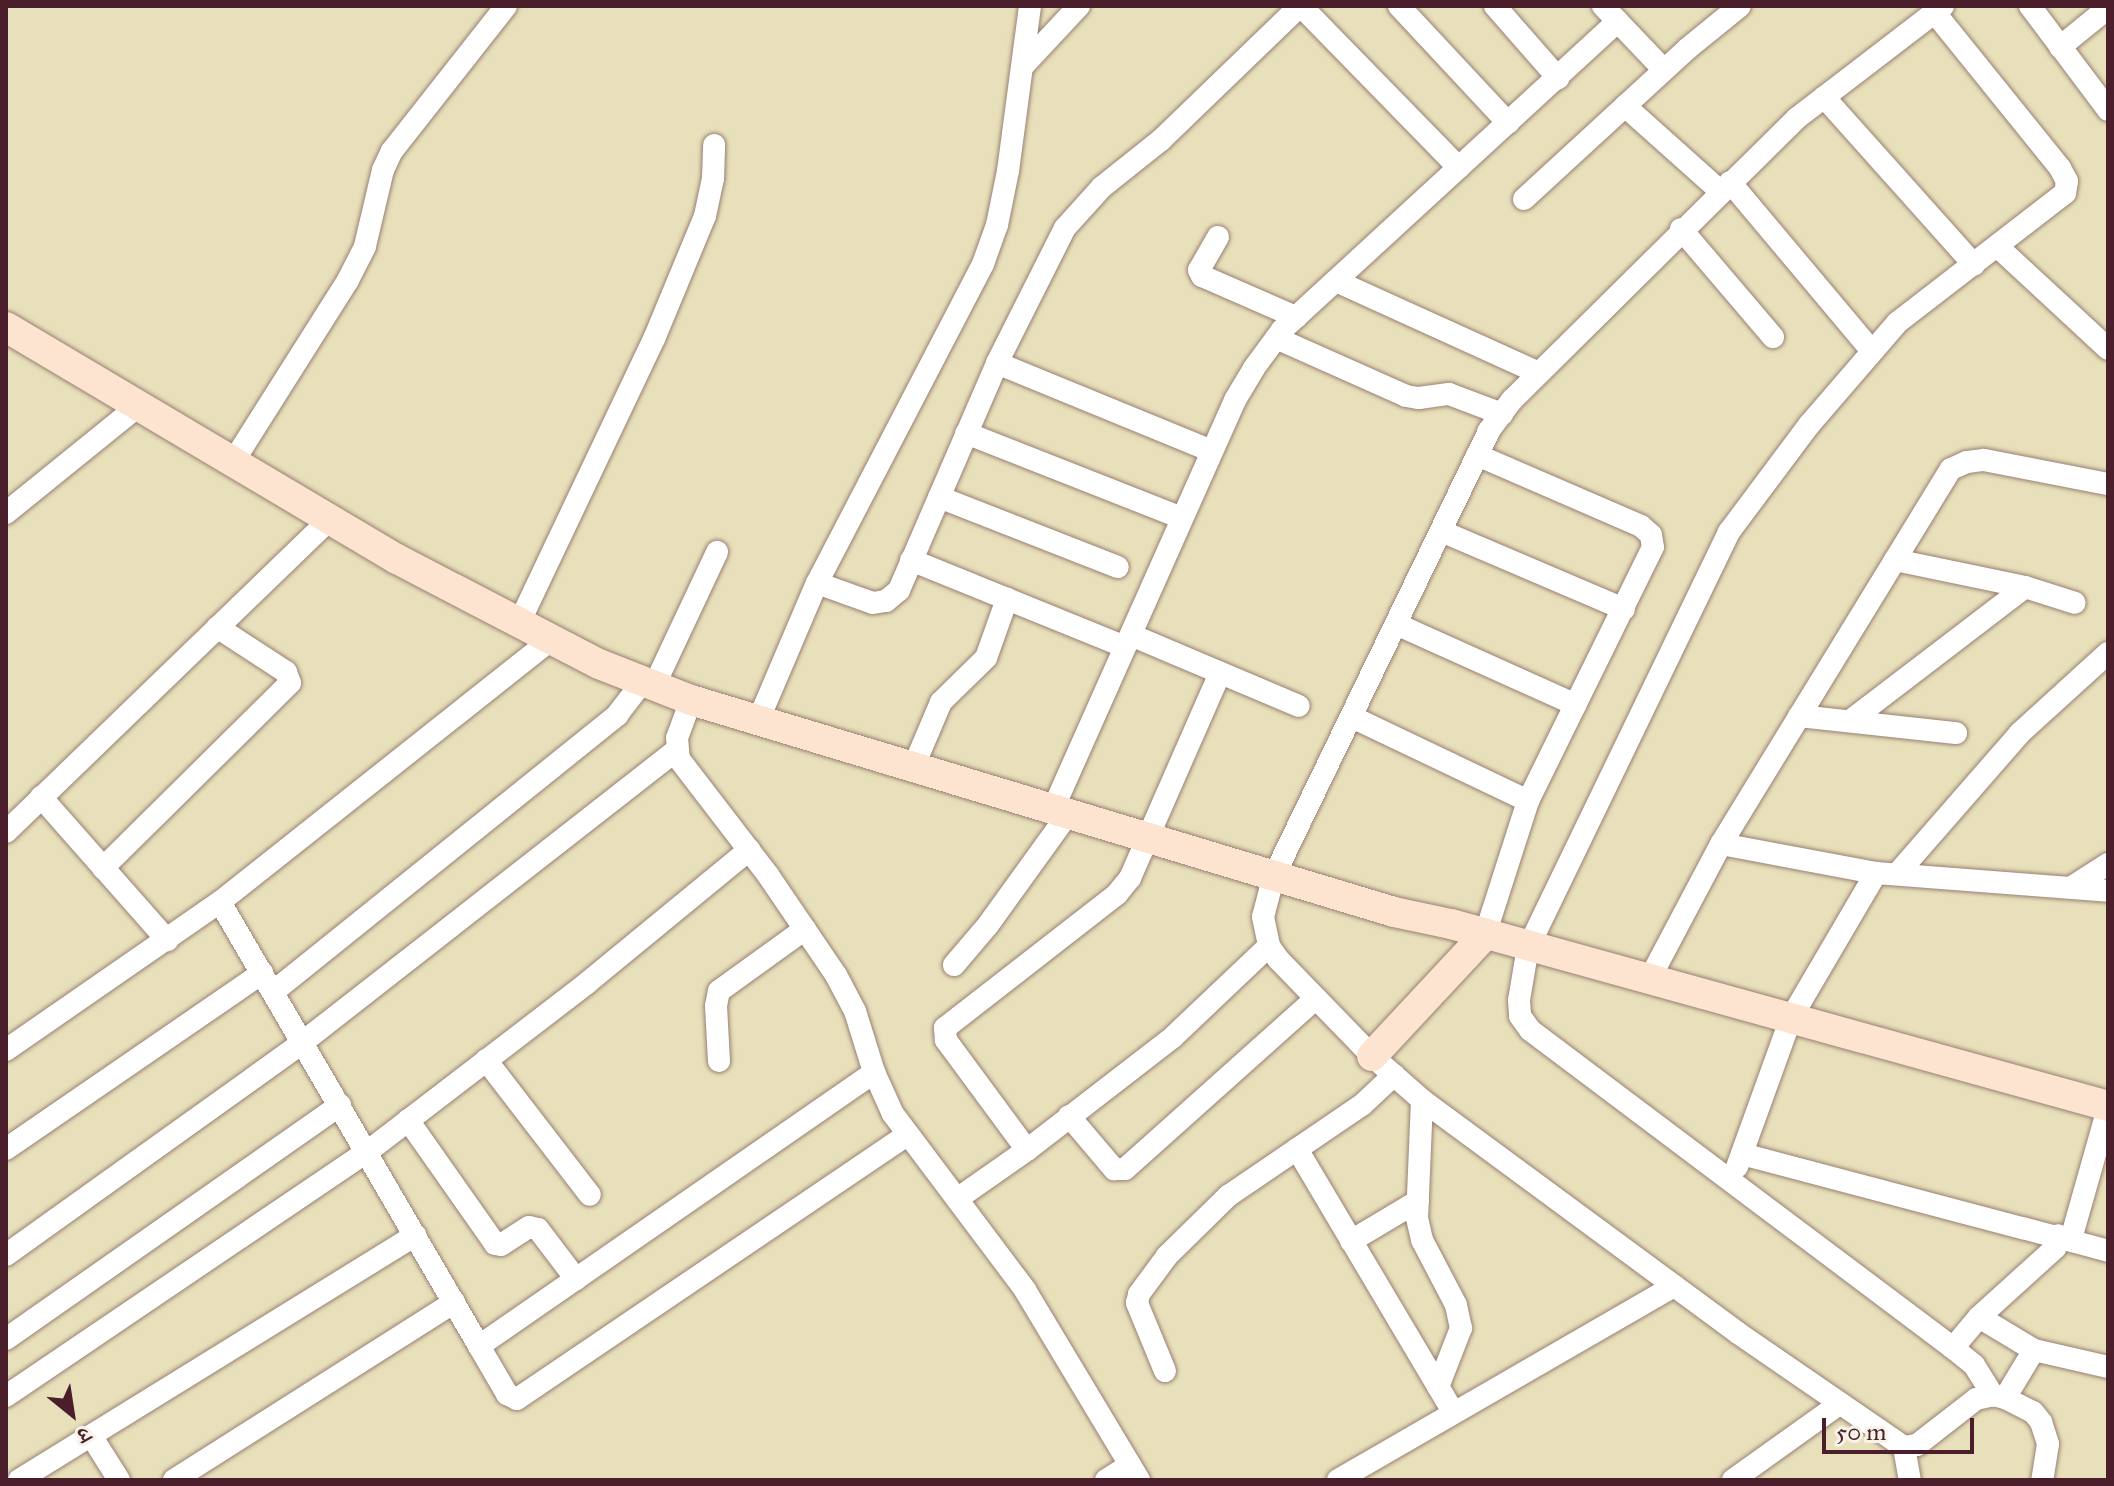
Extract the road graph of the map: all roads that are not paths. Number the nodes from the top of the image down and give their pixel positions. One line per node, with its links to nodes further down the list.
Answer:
1 (506, 6): 42 (street)
2 (1030, 6): 13 (street)
3 (1079, 6): 13 (street)
4 (1300, 6): 21 (street); 35 (street)
5 (1399, 6): 19 (street)
6 (1495, 6): 15 (street)
7 (1740, 6): 14 (street)
8 (2030, 6): 12 (street)
9 (2108, 8): 12 (street)
10 (1939, 9): 16 (street); 26 (street)
11 (1608, 10): 14 (street); 15 (street)
12 (2060, 47): 18 (street)
13 (1023, 66): 53 (street)
14 (1664, 70): 17 (street)
15 (1558, 78): 19 (street)
16 (1824, 97): 22 (street); 27 (street)
17 (1625, 106): 22 (street); 23 (street)
18 (2108, 110)
19 (1508, 123): 21 (street)
20 (714, 145): 58 (street)
21 (1459, 168): 28 (street)
22 (1725, 187): 24 (street); 34 (street)
23 (1524, 199)
24 (1681, 229): 31 (street); 36 (street)
25 (1218, 237): 29 (street)
26 (1998, 247): 27 (street); 33 (street)
27 (1974, 265): 34 (street)
28 (1336, 281): 29 (street); 36 (street)
29 (1296, 317): 32 (street)
30 (6, 327): 37 (main road)
31 (1773, 337)
32 (1276, 338): 38 (street); 40 (street)
33 (2108, 349)
34 (1872, 351): 94 (street)
35 (997, 363): 39 (street); 40 (street)
36 (1539, 373): 38 (street)
37 (138, 406): 42 (main road); 45 (street)
38 (1502, 414): 41 (street)
39 (966, 433): 44 (street); 46 (street)
40 (1212, 451): 46 (street)
41 (1477, 455): 48 (street); 57 (street)
42 (233, 462): 47 (main road)
43 (2108, 484): 51 (street)
44 (939, 497): 50 (street); 52 (street)
45 (6, 513)
46 (1182, 518): 62 (street)
47 (330, 519): 58 (main road); 60 (street)
48 (1441, 531): 57 (street); 59 (street)
49 (717, 552): 65 (street)
50 (911, 560): 53 (street); 55 (street)
51 (1895, 560): 54 (street); 69 (street)
52 (1118, 567)
53 (817, 583): 71 (street)
54 (2025, 587): 56 (street); 72 (street)
55 (1007, 599): 62 (street); 75 (street)
56 (2075, 603)
57 (1624, 609): 67 (street)
58 (519, 623): 61 (main road)
59 (1396, 624): 67 (street); 70 (street)
60 (217, 627): 76 (street); 84 (street)
61 (551, 640): 65 (main road); 89 (street)
62 (1128, 641): 64 (street); 78 (street)
63 (2108, 653): 85 (street)
64 (1220, 673): 68 (street); 80 (street)
65 (649, 682): 66 (main road); 97 (street)
66 (691, 700): 71 (main road); 74 (street)
67 (1576, 705): 77 (street)
68 (1299, 706)
69 (1799, 716): 72 (street); 81 (street)
70 (1352, 717): 77 (street); 86 (street)
71 (758, 721): 75 (main road)
72 (1850, 721): 73 (street)
73 (1956, 733)
74 (676, 751): 82 (street); 100 (street)
75 (913, 768): 78 (main road)
76 (41, 797): 79 (street); 84 (street)
77 (1528, 801): 91 (street)
78 (1061, 811): 80 (main road); 95 (street)
79 (6, 832)
80 (1150, 838): 86 (main road); 114 (street)
81 (1721, 844): 85 (street); 96 (street)
82 (749, 850): 90 (street); 103 (street)
83 (2108, 864): 87 (street)
84 (103, 868): 92 (street)
85 (1887, 873): 87 (street); 99 (street)
86 (1274, 875): 91 (main road); 93 (street)
87 (2072, 887): 88 (street)
88 (2108, 891)
89 (220, 902): 92 (street); 97 (street)
90 (805, 929): 104 (street); 105 (street)
91 (1485, 935): 94 (main road); 102 (main road)
92 (167, 940): 101 (street)
93 (1269, 946): 98 (street); 109 (street)
94 (1528, 947): 96 (main road); 117 (street)
95 (954, 965)
96 (1649, 980): 99 (main road)
97 (268, 982): 100 (street); 112 (street)
98 (1316, 998): 102 (street); 109 (street)
99 (1791, 1018): 108 (main road); 116 (street)
100 (303, 1042): 107 (street); 125 (street)
101 (6, 1050)
102 (1374, 1056): 106 (street); 113 (street)
103 (486, 1060): 110 (street); 118 (street)
104 (719, 1061)
105 (874, 1072): 111 (street); 126 (street)
106 (1422, 1100): 120 (street); 127 (street)
107 (340, 1105): 115 (street); 130 (street)
108 (2108, 1107): 122 (street)
109 (1069, 1116): 114 (street)
110 (408, 1120): 115 (street); 126 (street)
111 (908, 1134): 119 (street); 131 (street)
112 (6, 1149)
113 (1297, 1149): 123 (street); 135 (street)
114 (1027, 1150): 119 (street)
115 (367, 1152): 121 (street); 137 (street)
116 (1742, 1154): 117 (street); 122 (street)
117 (1731, 1183): 132 (street)
118 (590, 1195)
119 (957, 1199): 144 (street)
120 (1418, 1201): 123 (street); 136 (street)
121 (415, 1235): 128 (street); 141 (street)
122 (2065, 1237): 124 (street); 129 (street)
123 (1351, 1241): 136 (street)
124 (2108, 1251)
125 (6, 1255)
126 (576, 1279): 131 (street)
127 (1674, 1286): 139 (street); 140 (street)
128 (454, 1302): 131 (street); 143 (street)
129 (1979, 1317): 132 (street); 133 (street)
130 (6, 1339)
131 (479, 1346)
132 (1953, 1348): 138 (street)
133 (2034, 1350): 134 (street); 138 (street)
134 (2108, 1367)
135 (1165, 1371)
136 (1438, 1387): 140 (street)
137 (6, 1396)
138 (1999, 1397): 142 (street); 152 (street)
139 (1839, 1404): 142 (street); 150 (street)
140 (1453, 1412): 149 (street)
141 (92, 1437): 145 (street); 146 (street)
142 (1904, 1447): 151 (street)
143 (204, 1472): 147 (street)
144 (1135, 1472): 148 (street)
145 (19, 1480)
146 (119, 1480)
147 (174, 1480)
148 (1106, 1480)
149 (1338, 1480)
150 (1733, 1480)
151 (1910, 1480)
152 (2042, 1480)

